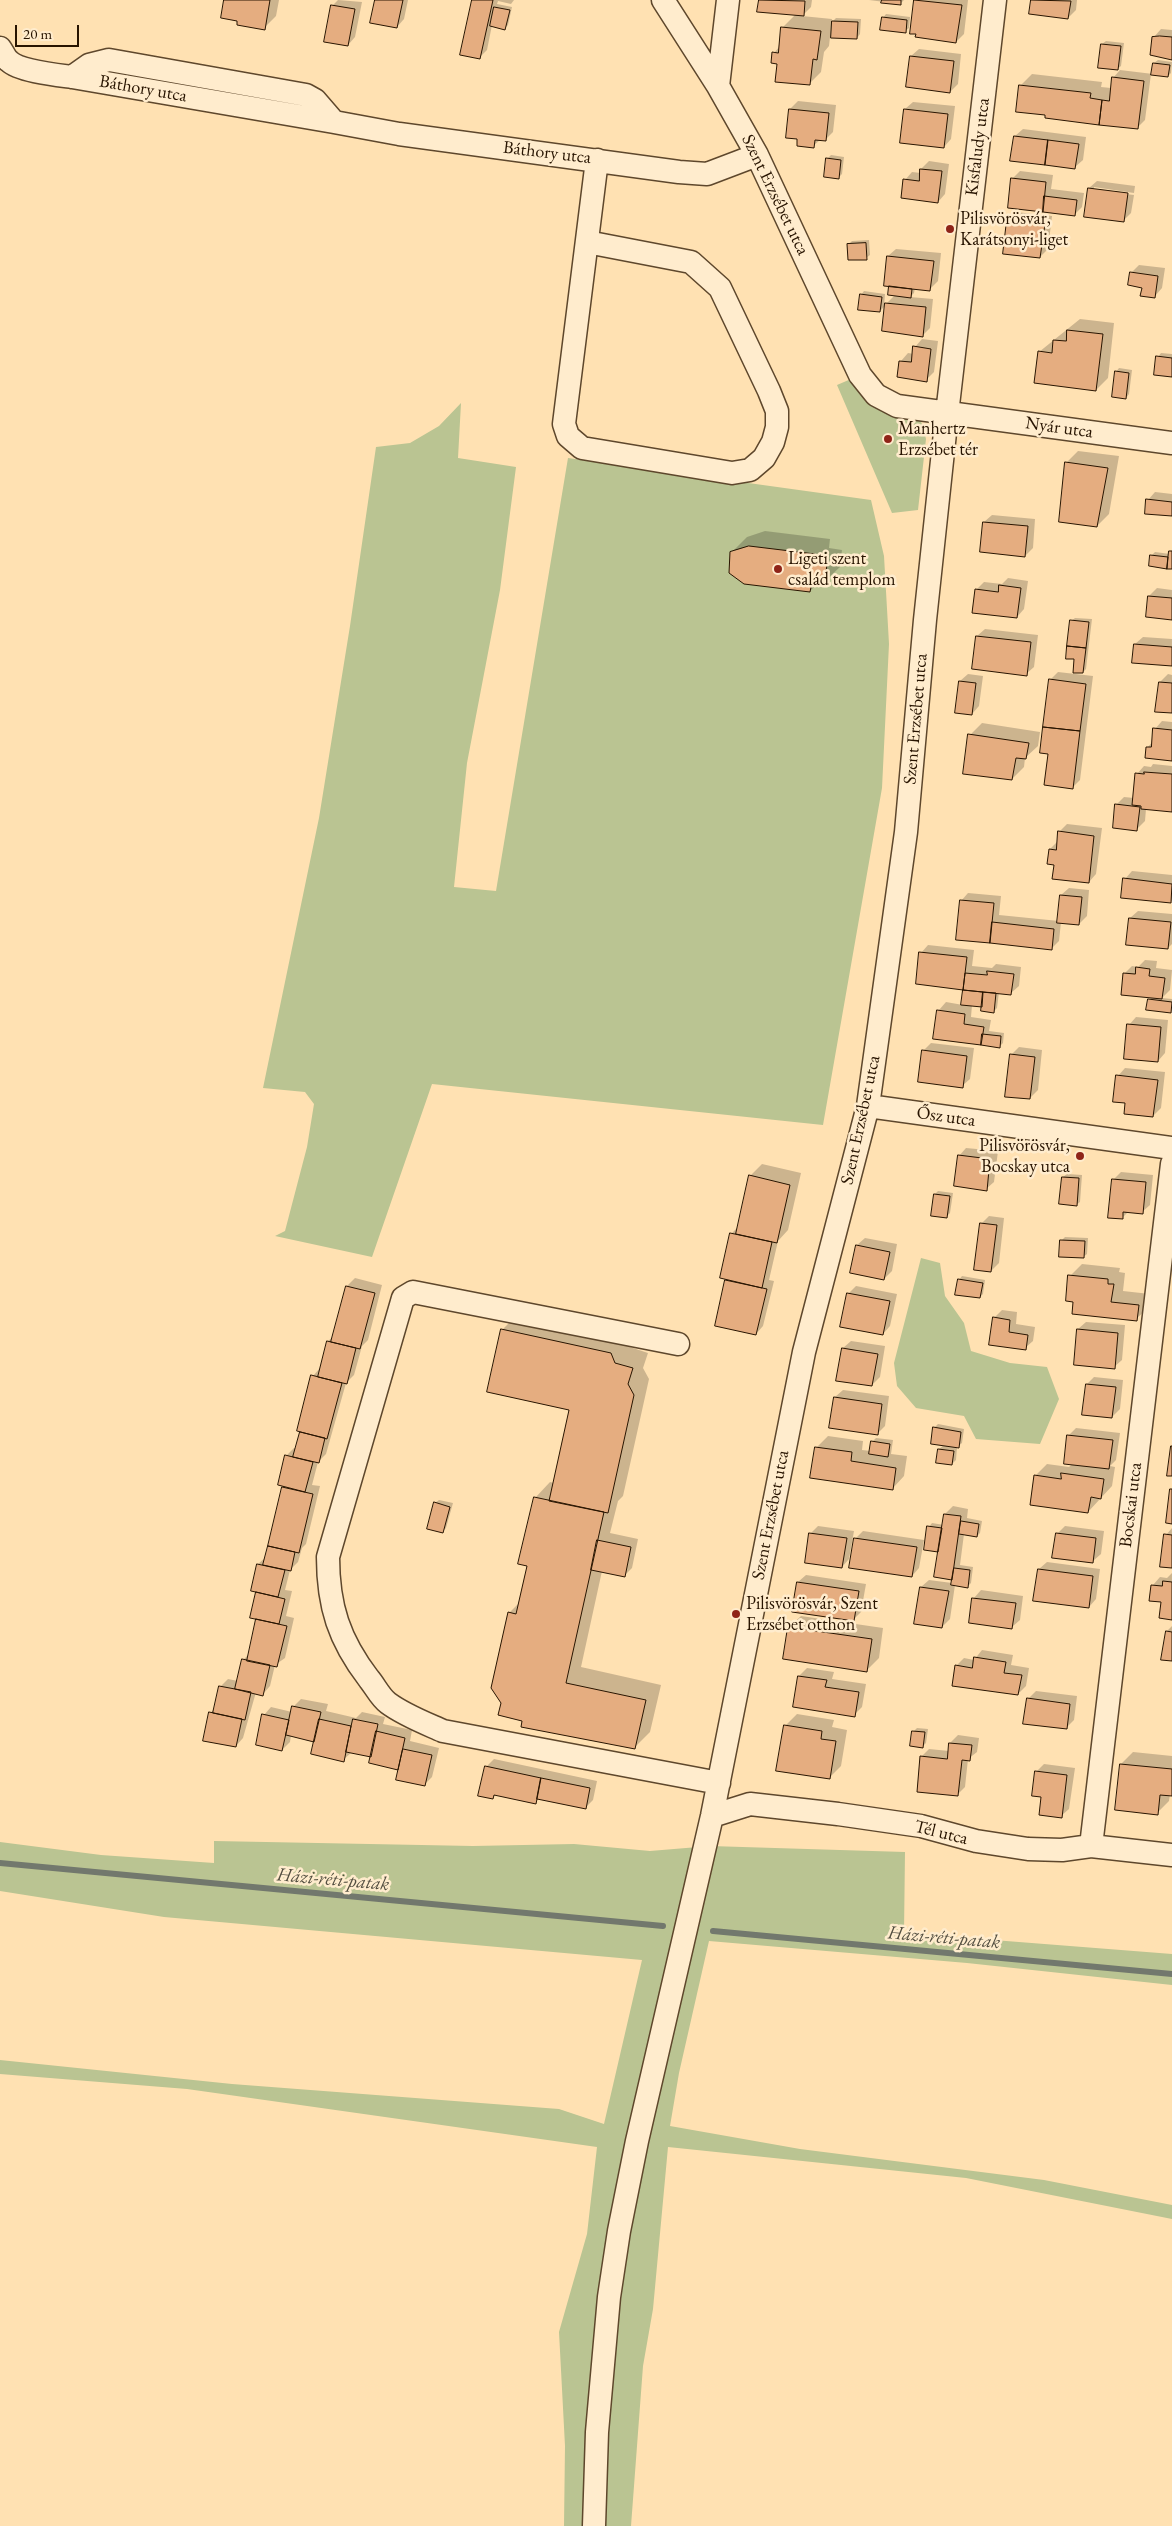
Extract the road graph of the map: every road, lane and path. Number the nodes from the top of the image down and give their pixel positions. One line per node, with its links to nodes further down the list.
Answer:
1 (664, 0): 6 (street, Szent Erzsébet utca)
2 (728, 0): 6 (street)
3 (995, 0): 11 (street, Kisfaludy utca)
4 (0, 48): 5 (street, Báthory utca)
5 (72, 77): 7 (street, Báthory utca); 7 (street, Báthory utca)
6 (718, 86): 8 (street, Szent Erzsébet utca)
7 (334, 122): 9 (street, Báthory utca)
8 (757, 155): 9 (street, Báthory utca); 11 (street, Szent Erzsébet utca)
9 (597, 160): 10 (street)
10 (587, 242): 10 (street)
11 (947, 414): 12 (street, Nyár utca); 13 (street, Szent Erzsébet utca)
12 (1172, 443)
13 (868, 1106): 14 (street, Ősz utca); 17 (street, Szent Erzsébet utca)
14 (1172, 1148)
15 (1172, 1164): 19 (street, Bocskai utca)
16 (678, 1344): 17 (street)
17 (719, 1783): 18 (street, Szent Erzsébet utca)
18 (712, 1816): 19 (street, Tél utca); 21 (street, Szent Erzsébet utca)
19 (1091, 1846): 20 (street, Tél utca)
20 (1172, 1855)
21 (594, 2526)

